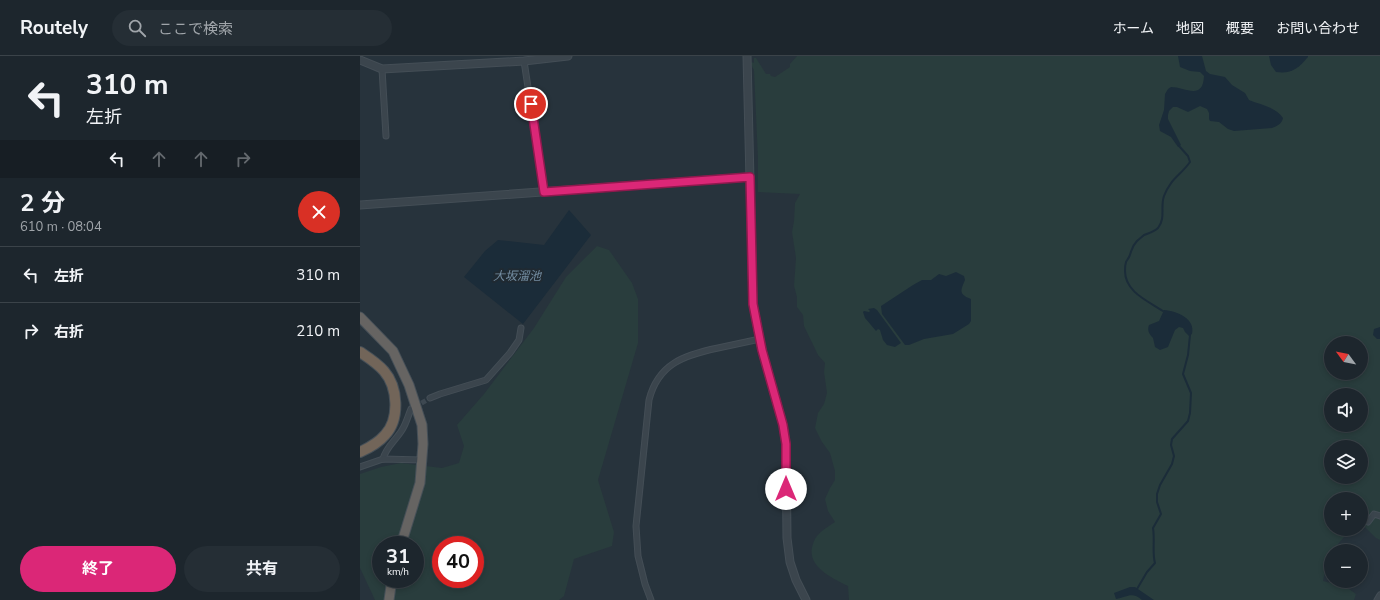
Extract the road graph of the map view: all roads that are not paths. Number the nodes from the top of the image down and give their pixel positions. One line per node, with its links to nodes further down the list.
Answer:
1 (568, 56): 4 (street)
2 (747, 56): 7 (street)
3 (360, 60): 5 (street)
4 (524, 61): 5 (street); 8 (street)
5 (382, 69): 6 (street)
6 (386, 136)
7 (750, 177): 8 (street); 12 (street)
8 (544, 192): 9 (street)
9 (360, 205)
10 (360, 316): 18 (highway)
11 (521, 328): 14 (street)
12 (760, 339): 26 (street); 27 (street)
13 (360, 352): 16 (highway)
14 (430, 398)
15 (410, 409): 17 (street)
16 (360, 452)
17 (383, 459): 18 (street); 19 (street)
18 (422, 460): 22 (highway)
19 (360, 467)
20 (1380, 516): 21 (street)
21 (1368, 522)
22 (404, 536)
23 (391, 588): 25 (highway)
24 (1380, 595): 28 (street)
25 (389, 600)
26 (651, 600)
27 (806, 600)
28 (1377, 600)

